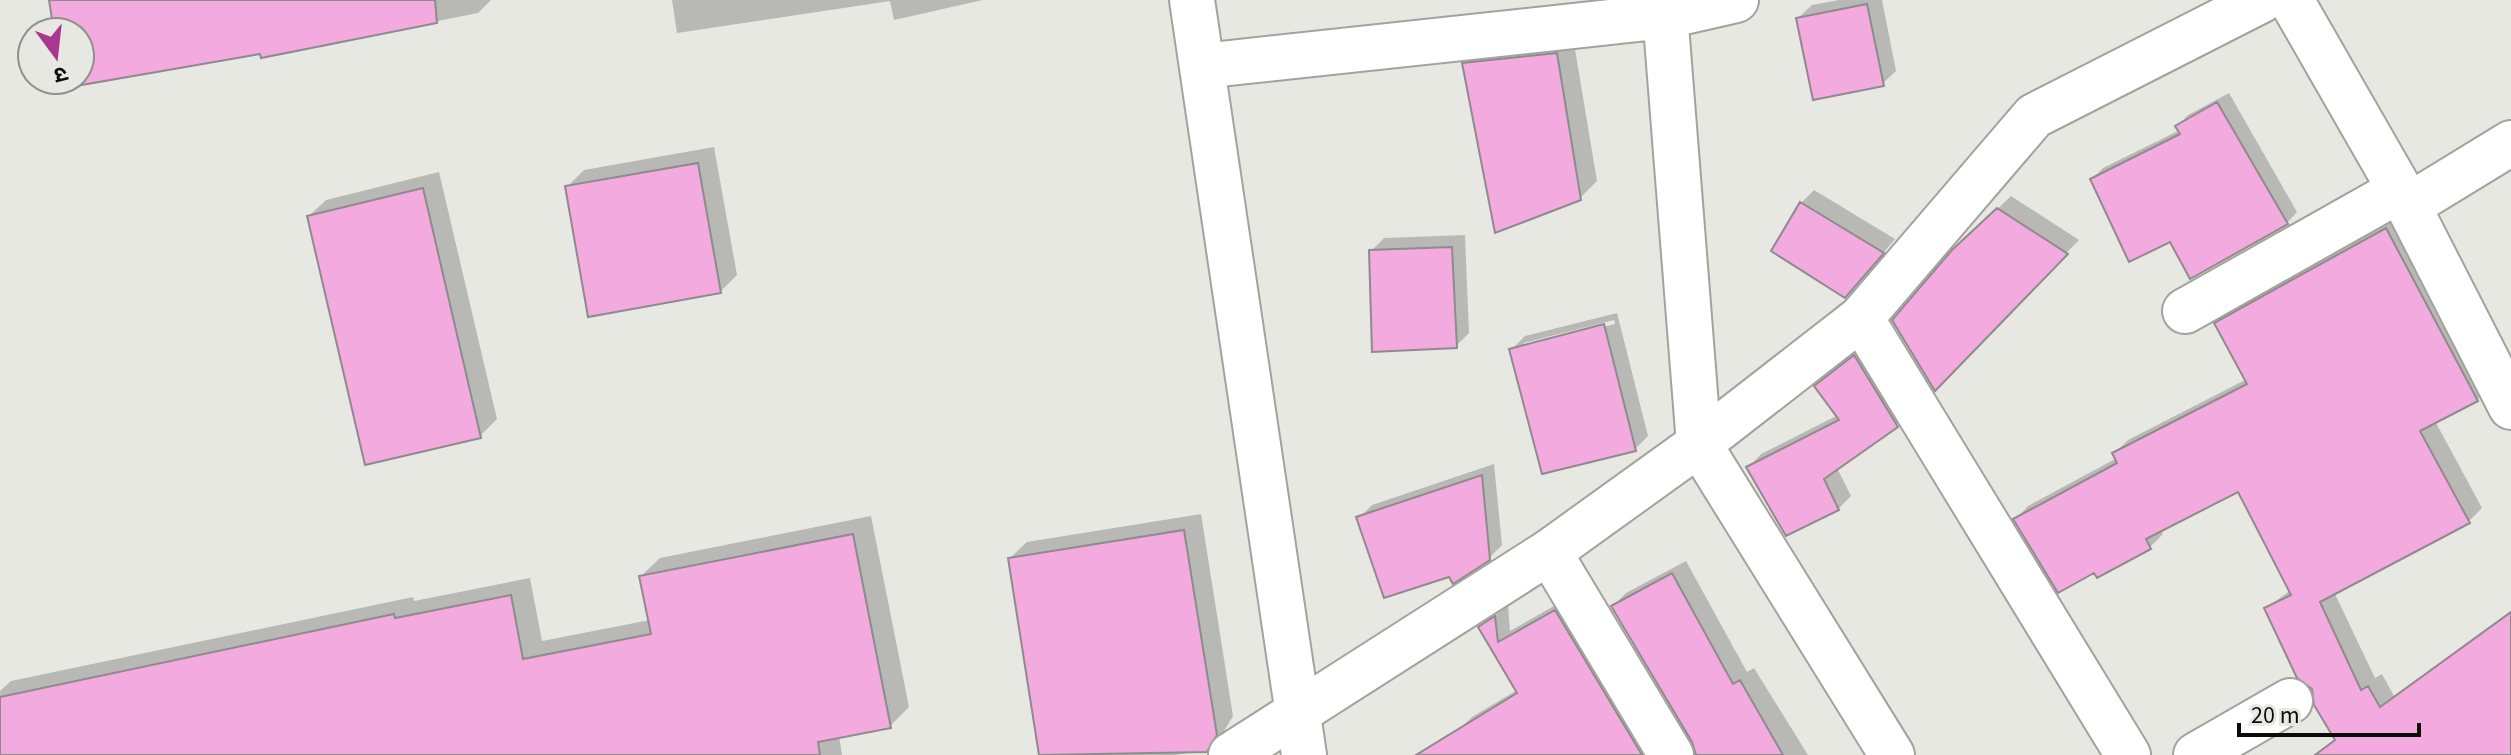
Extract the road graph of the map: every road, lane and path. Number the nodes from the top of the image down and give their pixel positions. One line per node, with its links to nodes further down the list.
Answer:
1 (1192, 0): 6 (street)
2 (1736, 0): 5 (street)
3 (2262, 0): 10 (street)
4 (2291, 0): 8 (street)
5 (1665, 8): 6 (street); 12 (street)
6 (1202, 66): 15 (street)
7 (2511, 143): 8 (street)
8 (2404, 198): 9 (street); 11 (street)
9 (2185, 311)
10 (1861, 318): 12 (street); 20 (street)
11 (2508, 394)
12 (1699, 444): 13 (street); 19 (street)
13 (1549, 552): 15 (street); 18 (street)
14 (2290, 701): 21 (street)
15 (1298, 711): 16 (street); 17 (street)
16 (1231, 755)
17 (1304, 755)
18 (1671, 755)
19 (1892, 755)
20 (2128, 755)
21 (2196, 755)

